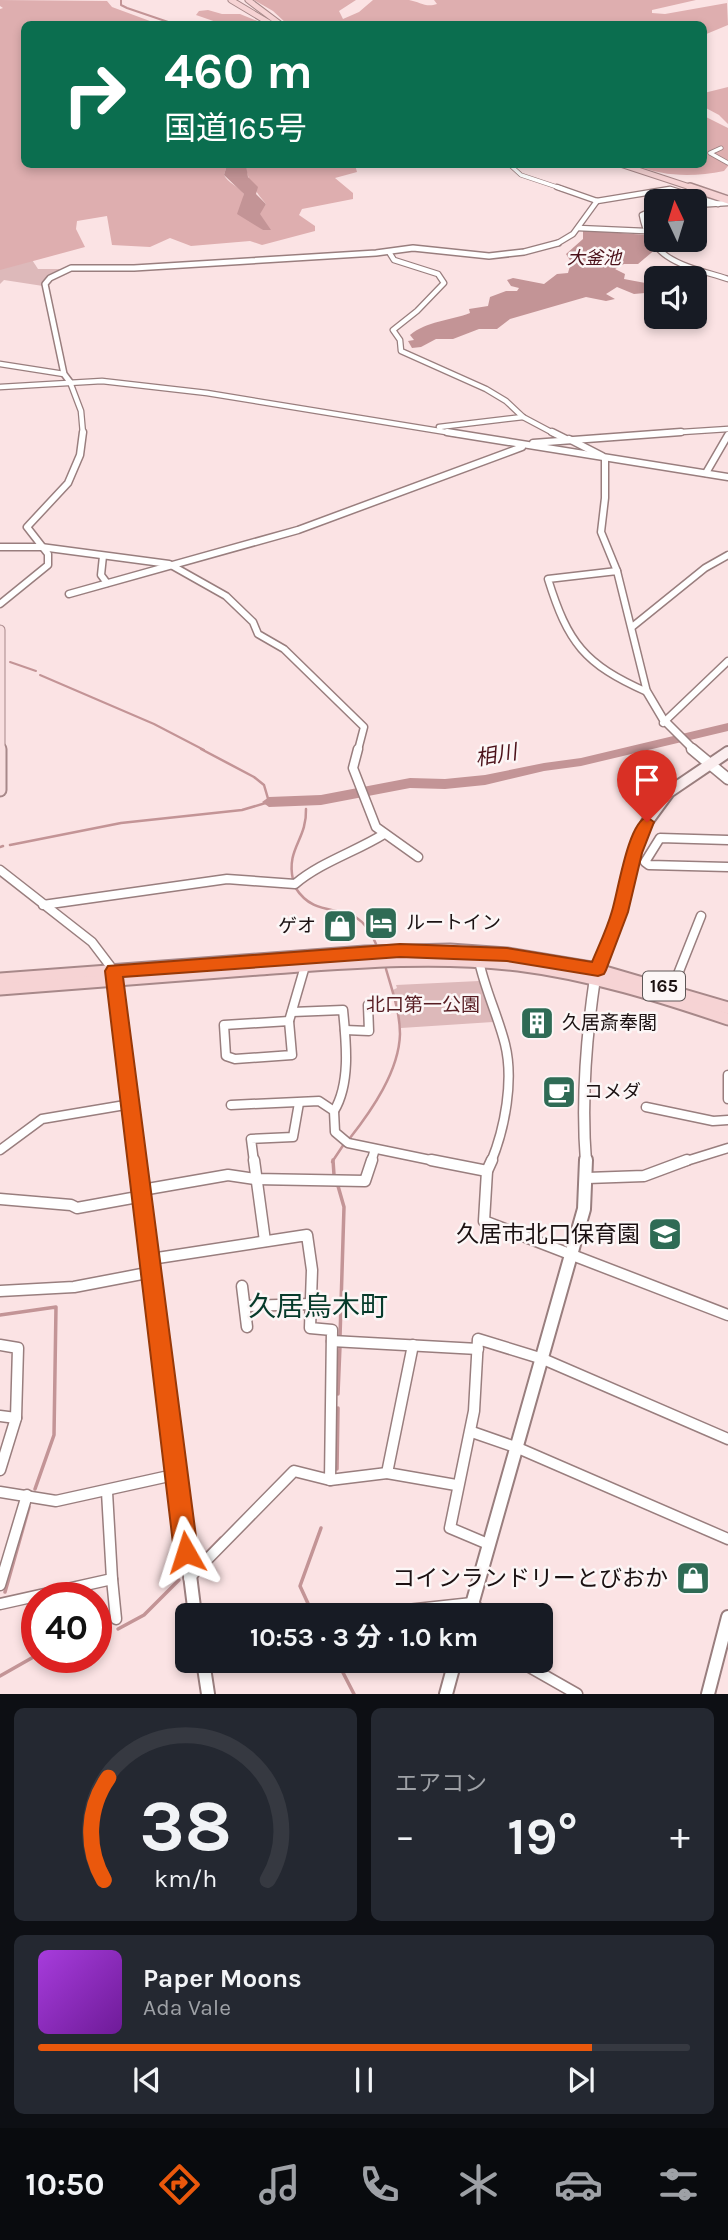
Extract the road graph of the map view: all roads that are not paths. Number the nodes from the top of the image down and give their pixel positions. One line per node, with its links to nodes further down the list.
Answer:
1 (231, 0): 4 (highway)
2 (242, 0): 5 (highway)
3 (248, 0): 6 (highway)
4 (266, 21)
5 (274, 21)
6 (275, 21)
7 (721, 148): 8 (street)
8 (728, 163)
9 (513, 168): 11 (street)
10 (633, 168): 12 (highway)
11 (597, 201): 14 (street); 15 (street)
12 (728, 201): 14 (street)
13 (707, 204): 14 (street)
14 (718, 204)
15 (578, 228): 16 (street); 17 (street)
16 (644, 232)
17 (558, 243): 18 (street)
18 (389, 251): 22 (street); 25 (street)
19 (663, 252): 20 (street)
20 (728, 279)
21 (0, 365): 22 (street)
22 (64, 374): 23 (street)
23 (70, 382): 24 (street); 26 (street); 35 (street)
24 (0, 387)
25 (523, 417): 26 (street); 29 (street)
26 (418, 428): 30 (street)
27 (728, 429): 29 (street)
28 (728, 435): 32 (street)
29 (568, 439): 30 (street); 31 (street)
30 (527, 445): 31 (street); 38 (street)
31 (605, 458): 32 (street); 39 (street)
32 (706, 473): 33 (street)
33 (728, 477)
34 (0, 547): 35 (street)
35 (41, 547): 37 (street); 42 (street)
36 (728, 555): 43 (street)
37 (103, 556): 38 (street); 40 (street)
38 (171, 565): 40 (street); 52 (street)
39 (617, 571): 43 (street); 46 (street)
40 (107, 583): 41 (street)
41 (69, 594)
42 (0, 604)
43 (632, 627): 46 (street)
44 (0, 630): 51 (main road)
45 (728, 661): 47 (street)
46 (647, 692): 47 (street)
47 (663, 723): 49 (street)
48 (728, 752): 49 (main road)
49 (710, 763): 50 (street); 61 (main road)
50 (728, 779)
51 (0, 790)
52 (384, 834): 54 (street); 57 (street)
53 (728, 839): 55 (street)
54 (418, 857)
55 (728, 867)
56 (0, 870): 57 (street)
57 (43, 905): 62 (street)
58 (701, 916): 65 (street)
59 (479, 961): 60 (highway, 165); 61 (highway, 165); 82 (street)
60 (305, 966): 62 (highway, 165); 68 (street)
61 (597, 974): 62 (highway, 165); 65 (highway, 165); 69 (highway, 165); 83 (street)
62 (115, 975): 63 (highway, 165); 64 (highway, 165); 74 (street)
63 (0, 979)
64 (0, 989)
65 (672, 989): 67 (highway, 165)
66 (368, 1005): 70 (street)
67 (728, 1009)
68 (290, 1016): 68 (street); 70 (street)
69 (728, 1019)
70 (345, 1030): 77 (street)
71 (728, 1075): 72 (street)
72 (728, 1100)
73 (299, 1103): 75 (street); 77 (street); 84 (street)
74 (131, 1104): 81 (street); 85 (street)
75 (232, 1105)
76 (646, 1107): 78 (street)
77 (334, 1111): 80 (street)
78 (728, 1120)
79 (728, 1148): 83 (street)
80 (375, 1149): 82 (street); 84 (street)
81 (0, 1150)
82 (487, 1171): 88 (street)
83 (587, 1178): 88 (street)
84 (256, 1179): 85 (street); 87 (street)
85 (143, 1193): 86 (street); 89 (street)
86 (0, 1199)
87 (265, 1241): 89 (street); 92 (street)
88 (571, 1255): 94 (street); 100 (street)
89 (152, 1265): 91 (street); 108 (street)
90 (242, 1286): 93 (street)
91 (0, 1291)
92 (311, 1304): 93 (street); 96 (street)
93 (244, 1306): 95 (street)
94 (728, 1315)
95 (247, 1327)
96 (332, 1341): 98 (street); 109 (street)
97 (0, 1345): 102 (street)
98 (413, 1345): 99 (street); 107 (street)
99 (478, 1349): 100 (street); 103 (street)
100 (542, 1359): 104 (street); 105 (street)
101 (0, 1416): 102 (street)
102 (16, 1418): 106 (street)
103 (472, 1432): 105 (street); 110 (street)
104 (728, 1438)
105 (518, 1448): 114 (street); 115 (street)
106 (0, 1470)
107 (387, 1473): 109 (street); 110 (street)
108 (178, 1474): 112 (street); 117 (street)
109 (330, 1480): 117 (street)
110 (456, 1485): 115 (street)
111 (0, 1492): 113 (street)
112 (107, 1492): 113 (street); 118 (street)
113 (27, 1496): 116 (street)
114 (728, 1539)
115 (488, 1544): 120 (street)
116 (1, 1578)
117 (188, 1578): 119 (street)
118 (112, 1579): 121 (street); 123 (street)
119 (193, 1603)
120 (472, 1603)
121 (0, 1604)
122 (728, 1617): 130 (street)
123 (116, 1619)
124 (205, 1673): 127 (street)
125 (452, 1673): 128 (street)
126 (540, 1673): 129 (street)
127 (208, 1694)
128 (446, 1694)
129 (577, 1694)
130 (708, 1694)

